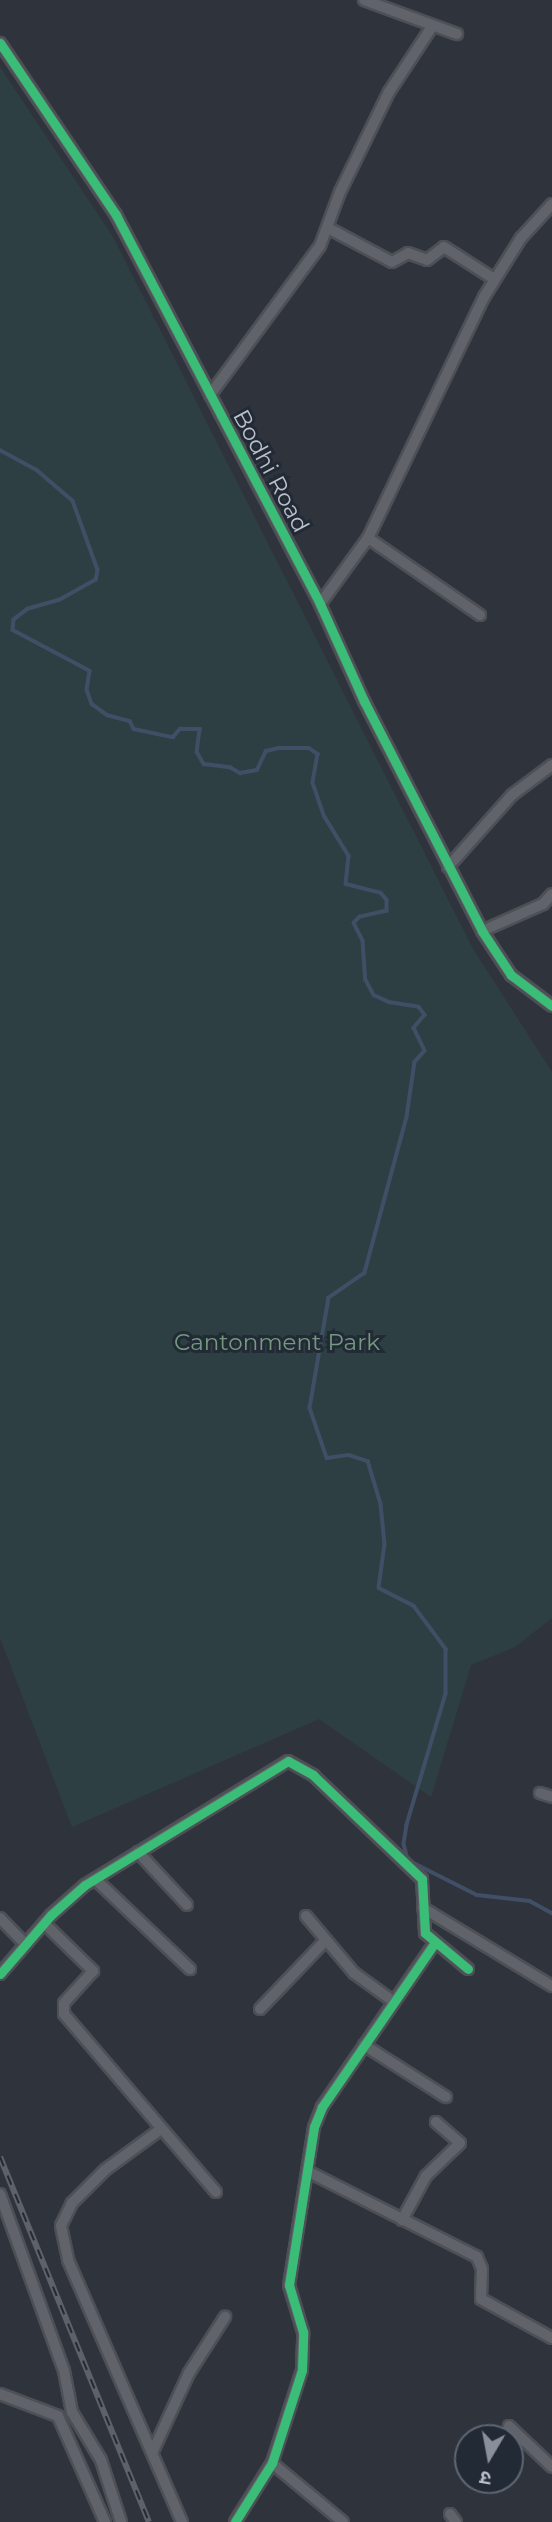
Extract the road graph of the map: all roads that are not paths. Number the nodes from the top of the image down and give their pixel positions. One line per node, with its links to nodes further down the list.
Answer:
1 (364, 0): 2 (street)
2 (431, 27): 3 (street); 6 (street)
3 (457, 34)
4 (0, 43): 8 (street, Bodhi Road)
5 (552, 204): 7 (street)
6 (330, 229): 7 (street); 8 (street)
7 (494, 279): 9 (street)
8 (210, 395): 10 (street, Bodhi Road)
9 (368, 538): 10 (street); 11 (street)
10 (320, 604): 13 (street, Bodhi Road)
11 (480, 615)
12 (552, 765): 13 (street)
13 (446, 862): 15 (street, Bodhi Road)
14 (552, 894): 15 (street)
15 (482, 931): 16 (street, Bodhi Road)
16 (552, 1006)
17 (540, 1793): 18 (street)
18 (552, 1797)
19 (138, 1852): 20 (street); 21 (street); 22 (street)
20 (94, 1879): 25 (street); 29 (street)
21 (187, 1905)
22 (423, 1908): 28 (street); 32 (street)
23 (306, 1916): 26 (street)
24 (0, 1918): 27 (street)
25 (44, 1923): 27 (street); 38 (street)
26 (326, 1940): 33 (street); 34 (street)
27 (25, 1944): 31 (street)
28 (433, 1944): 30 (street); 33 (street)
29 (190, 1969)
30 (468, 1969)
31 (0, 1974)
32 (552, 1986)
33 (394, 2001): 35 (street)
34 (260, 2009)
35 (364, 2045): 36 (street); 39 (street)
36 (446, 2097)
37 (436, 2122): 42 (street)
38 (161, 2129): 40 (street); 47 (street)
39 (309, 2172): 42 (street); 48 (street)
40 (216, 2192)
41 (0, 2194): 51 (street)
42 (402, 2220): 44 (street)
43 (225, 2318): 47 (street)
44 (552, 2338)
45 (0, 2394): 50 (street)
46 (524, 2440): 49 (street)
47 (153, 2451): 52 (street)
48 (272, 2463): 53 (street); 54 (street)
49 (552, 2467)
50 (105, 2522)
51 (121, 2522)
52 (182, 2522)
53 (235, 2522)
54 (343, 2522)

